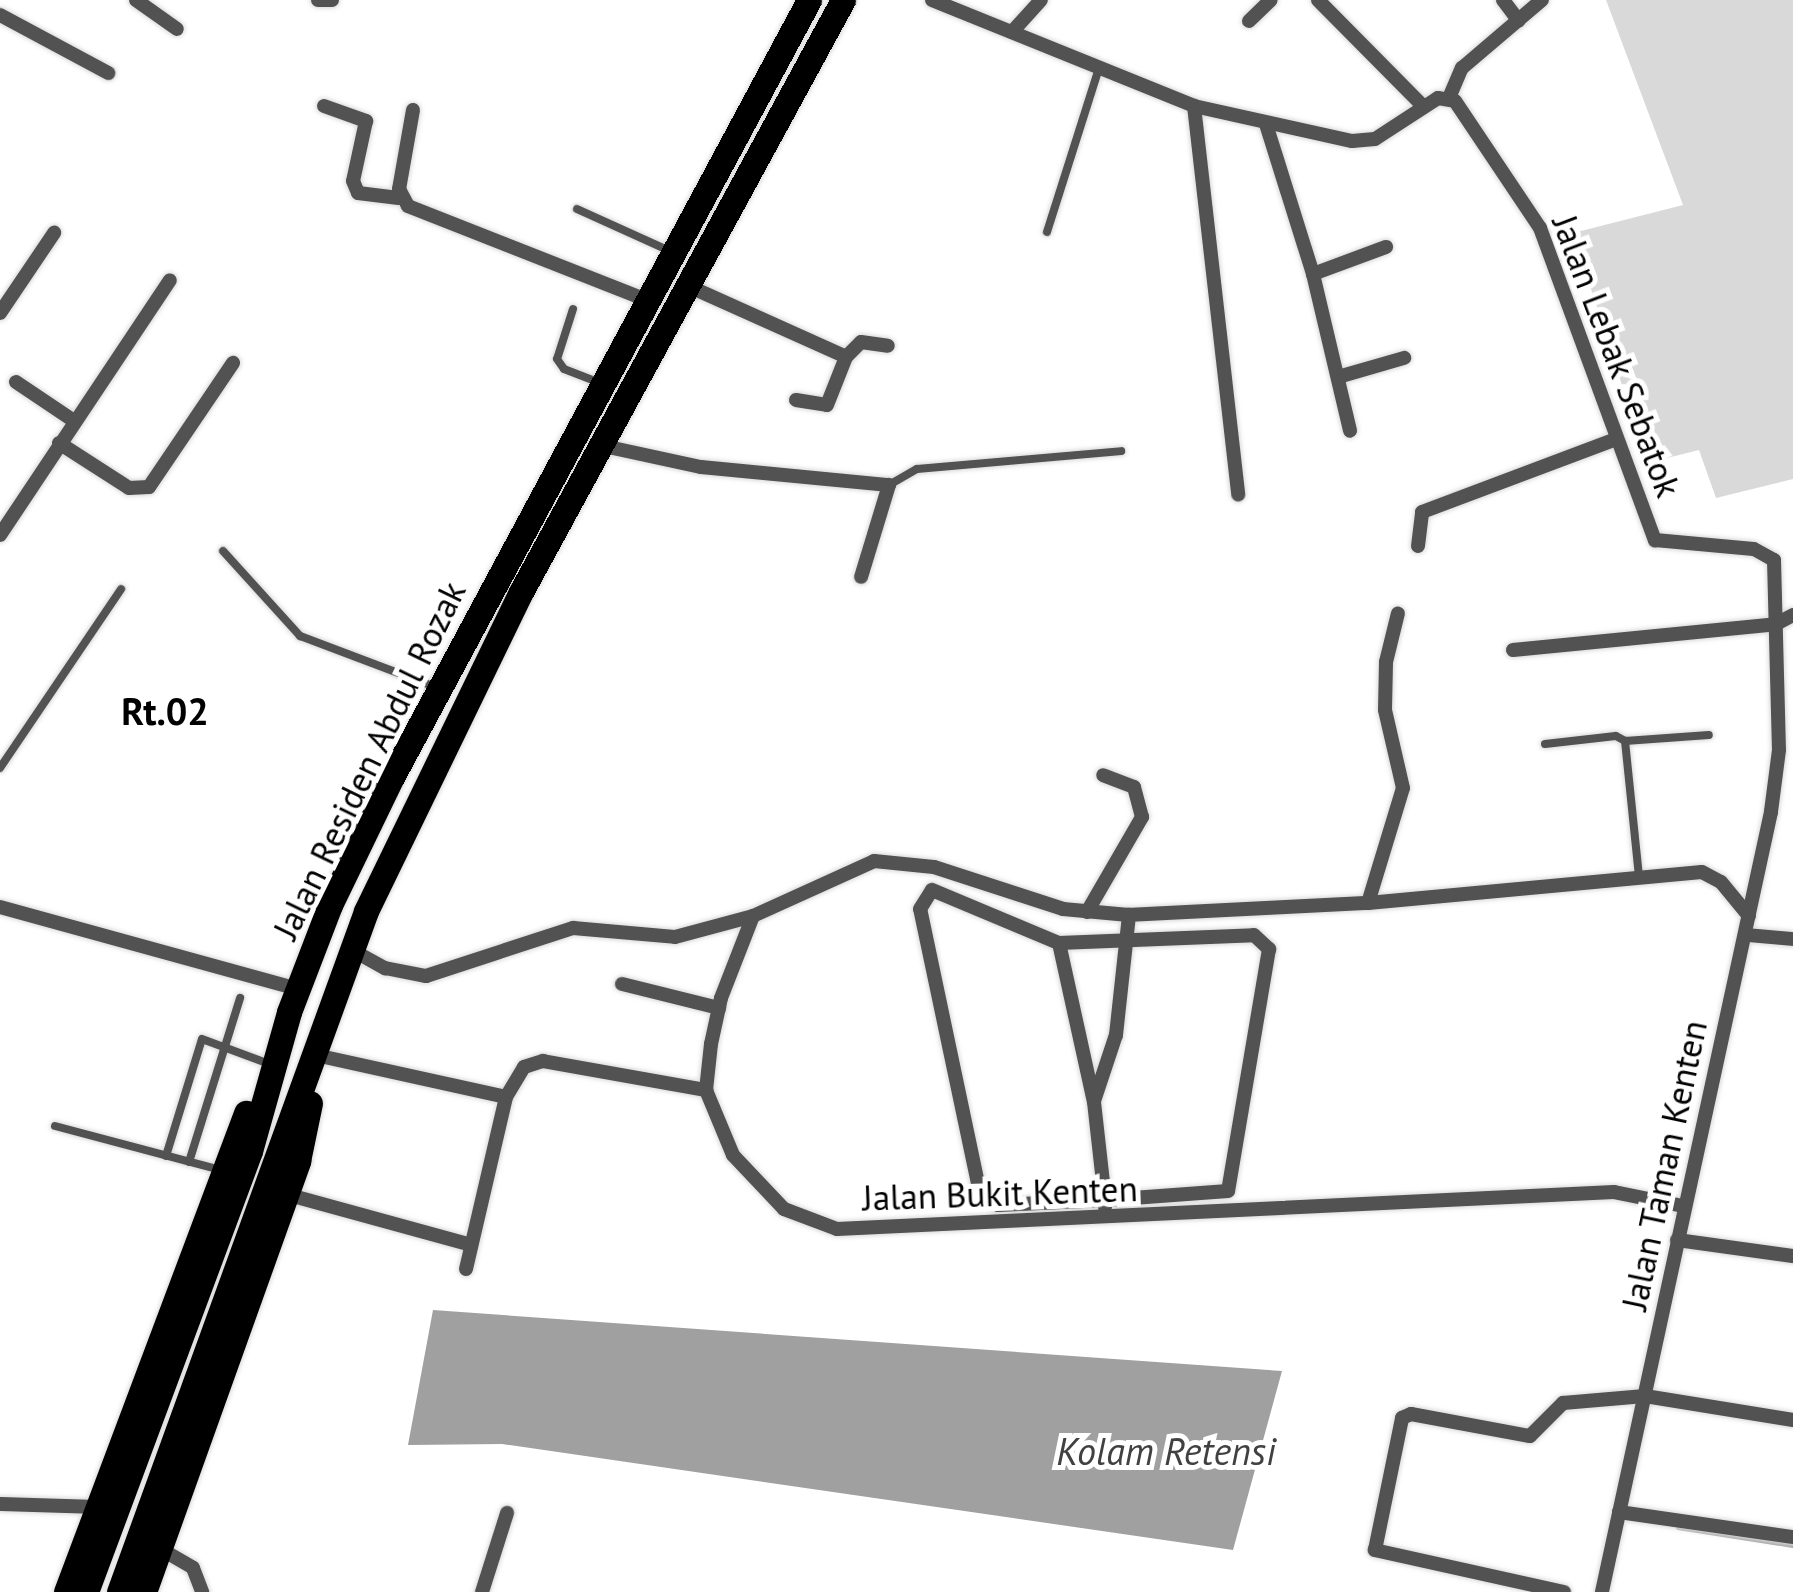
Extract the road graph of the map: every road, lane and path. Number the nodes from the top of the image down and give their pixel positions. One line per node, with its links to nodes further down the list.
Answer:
1 (136, 0): 15 (street)
2 (318, 0): 3 (street)
3 (332, 0)
4 (809, 0): 30 (highway, Jalan Residen Abdul Rozak)
5 (843, 0): 33 (highway, Jalan Residen Abdul Rozak)
6 (932, 0): 16 (street)
7 (1041, 0): 16 (street)
8 (1271, 0): 13 (street)
9 (1318, 0): 22 (street)
10 (1503, 0): 14 (street)
11 (1542, 0): 14 (street)
12 (0, 15): 18 (street)
13 (1250, 21)
14 (1520, 21): 19 (street)
15 (176, 28)
16 (1012, 32): 17 (street)
17 (1099, 68): 21 (street); 27 (lane)
18 (108, 73)
19 (1449, 98): 22 (street); 47 (street, Jalan Lebak Sebatok)
20 (324, 106): 25 (street)
21 (1194, 106): 24 (street); 52 (street)
22 (1423, 106): 24 (street)
23 (412, 110): 25 (street)
24 (1266, 124): 31 (street)
25 (399, 198): 34 (street)
26 (576, 209): 30 (lane)
27 (1047, 232)
28 (54, 233): 36 (street)
29 (1386, 247): 31 (street)
30 (674, 253): 34 (highway, Jalan Residen Abdul Rozak)
31 (1312, 274): 41 (street)
32 (170, 280): 45 (street)
33 (686, 285): 38 (street); 49 (highway, Jalan Residen Abdul Rozak)
34 (647, 300): 43 (highway, Jalan Residen Abdul Rozak)
35 (573, 309): 43 (lane)
36 (0, 313)
37 (888, 346): 38 (street)
38 (846, 357): 44 (street)
39 (1404, 358): 41 (street)
40 (233, 363): 48 (street)
41 (1338, 377): 46 (street)
42 (16, 382): 45 (street)
43 (602, 384): 63 (highway, Jalan Residen Abdul Rozak)
44 (796, 400)
45 (74, 421): 48 (street)
46 (1350, 430)
47 (1614, 440): 55 (street); 61 (street, Jalan Lebak Sebatok)
48 (59, 443): 53 (street)
49 (599, 445): 51 (street); 81 (highway, Jalan Residen Abdul Rozak)
50 (1121, 452): 51 (lane)
51 (889, 485): 57 (street)
52 (1238, 495)
53 (6, 512): 54 (street)
54 (0, 535)
55 (1418, 546)
56 (223, 551): 63 (lane)
57 (861, 577)
58 (120, 589): 68 (lane)
59 (1398, 613): 71 (street)
60 (1793, 615): 61 (street)
61 (1776, 624): 62 (street); 67 (street, Jalan Lebak Sebatok)
62 (1513, 650)
63 (439, 688): 84 (highway, Jalan Residen Abdul Rozak)
64 (1709, 734): 65 (lane)
65 (1625, 742): 66 (lane); 70 (lane)
66 (1545, 744)
67 (1779, 750): 76 (street, Jalan Taman Kenten)
68 (0, 768)
69 (1103, 775): 73 (street)
70 (1639, 876): 71 (street); 76 (street)
71 (1368, 903): 74 (street)
72 (0, 907): 84 (street)
73 (1087, 912): 74 (street); 75 (street)
74 (1129, 915): 80 (street)
75 (754, 916): 81 (street); 85 (street)
76 (1749, 916): 77 (street, Jalan Taman Kenten)
77 (1747, 935): 78 (street); 99 (street, Jalan Taman Kenten)
78 (1793, 939)
79 (1059, 944): 80 (street); 92 (street); 98 (street)
80 (1128, 945): 92 (street); 98 (street)
81 (352, 950): 86 (highway, Jalan Residen Abdul Rozak)
82 (622, 984): 85 (street)
83 (240, 998): 87 (lane)
84 (293, 1001): 89 (highway); 114 (highway, Jalan Residen Abdul Rozak)
85 (719, 1008): 90 (street)
86 (328, 1015): 88 (highway); 115 (highway, Jalan Residen Abdul Rozak)
87 (226, 1047): 89 (lane); 94 (lane); 95 (lane)
88 (320, 1056): 91 (street); 97 (highway)
89 (267, 1063): 96 (highway)
90 (706, 1090): 91 (street); 100 (street, Jalan Bukit Kenten)
91 (506, 1096): 102 (street)
92 (1094, 1102): 98 (street)
93 (55, 1126): 94 (lane)
94 (166, 1156): 95 (lane)
95 (189, 1162): 96 (lane)
96 (223, 1171): 108 (highway)
97 (286, 1194): 102 (street); 112 (highway)
98 (1105, 1200): 100 (street)
99 (1683, 1206): 100 (street, Jalan Bukit Kenten); 101 (street, Jalan Taman Kenten)
100 (1105, 1220)
101 (1677, 1240): 103 (street); 105 (street, Jalan Taman Kenten)
102 (471, 1246): 104 (street)
103 (1793, 1256)
104 (466, 1268)
105 (1646, 1396): 106 (street); 110 (street, Jalan Taman Kenten); 119 (street)
106 (1793, 1420)
107 (0, 1504): 108 (street)
108 (98, 1507): 113 (highway)
109 (507, 1512): 118 (street)
110 (1620, 1512): 111 (street); 120 (street, Jalan Taman Kenten)
111 (1793, 1538)
112 (159, 1548): 116 (highway); 117 (street)
113 (66, 1592)
114 (86, 1592)
115 (120, 1592)
116 (144, 1592)
117 (202, 1592)
118 (482, 1592)
119 (1564, 1592)
120 (1602, 1592)

